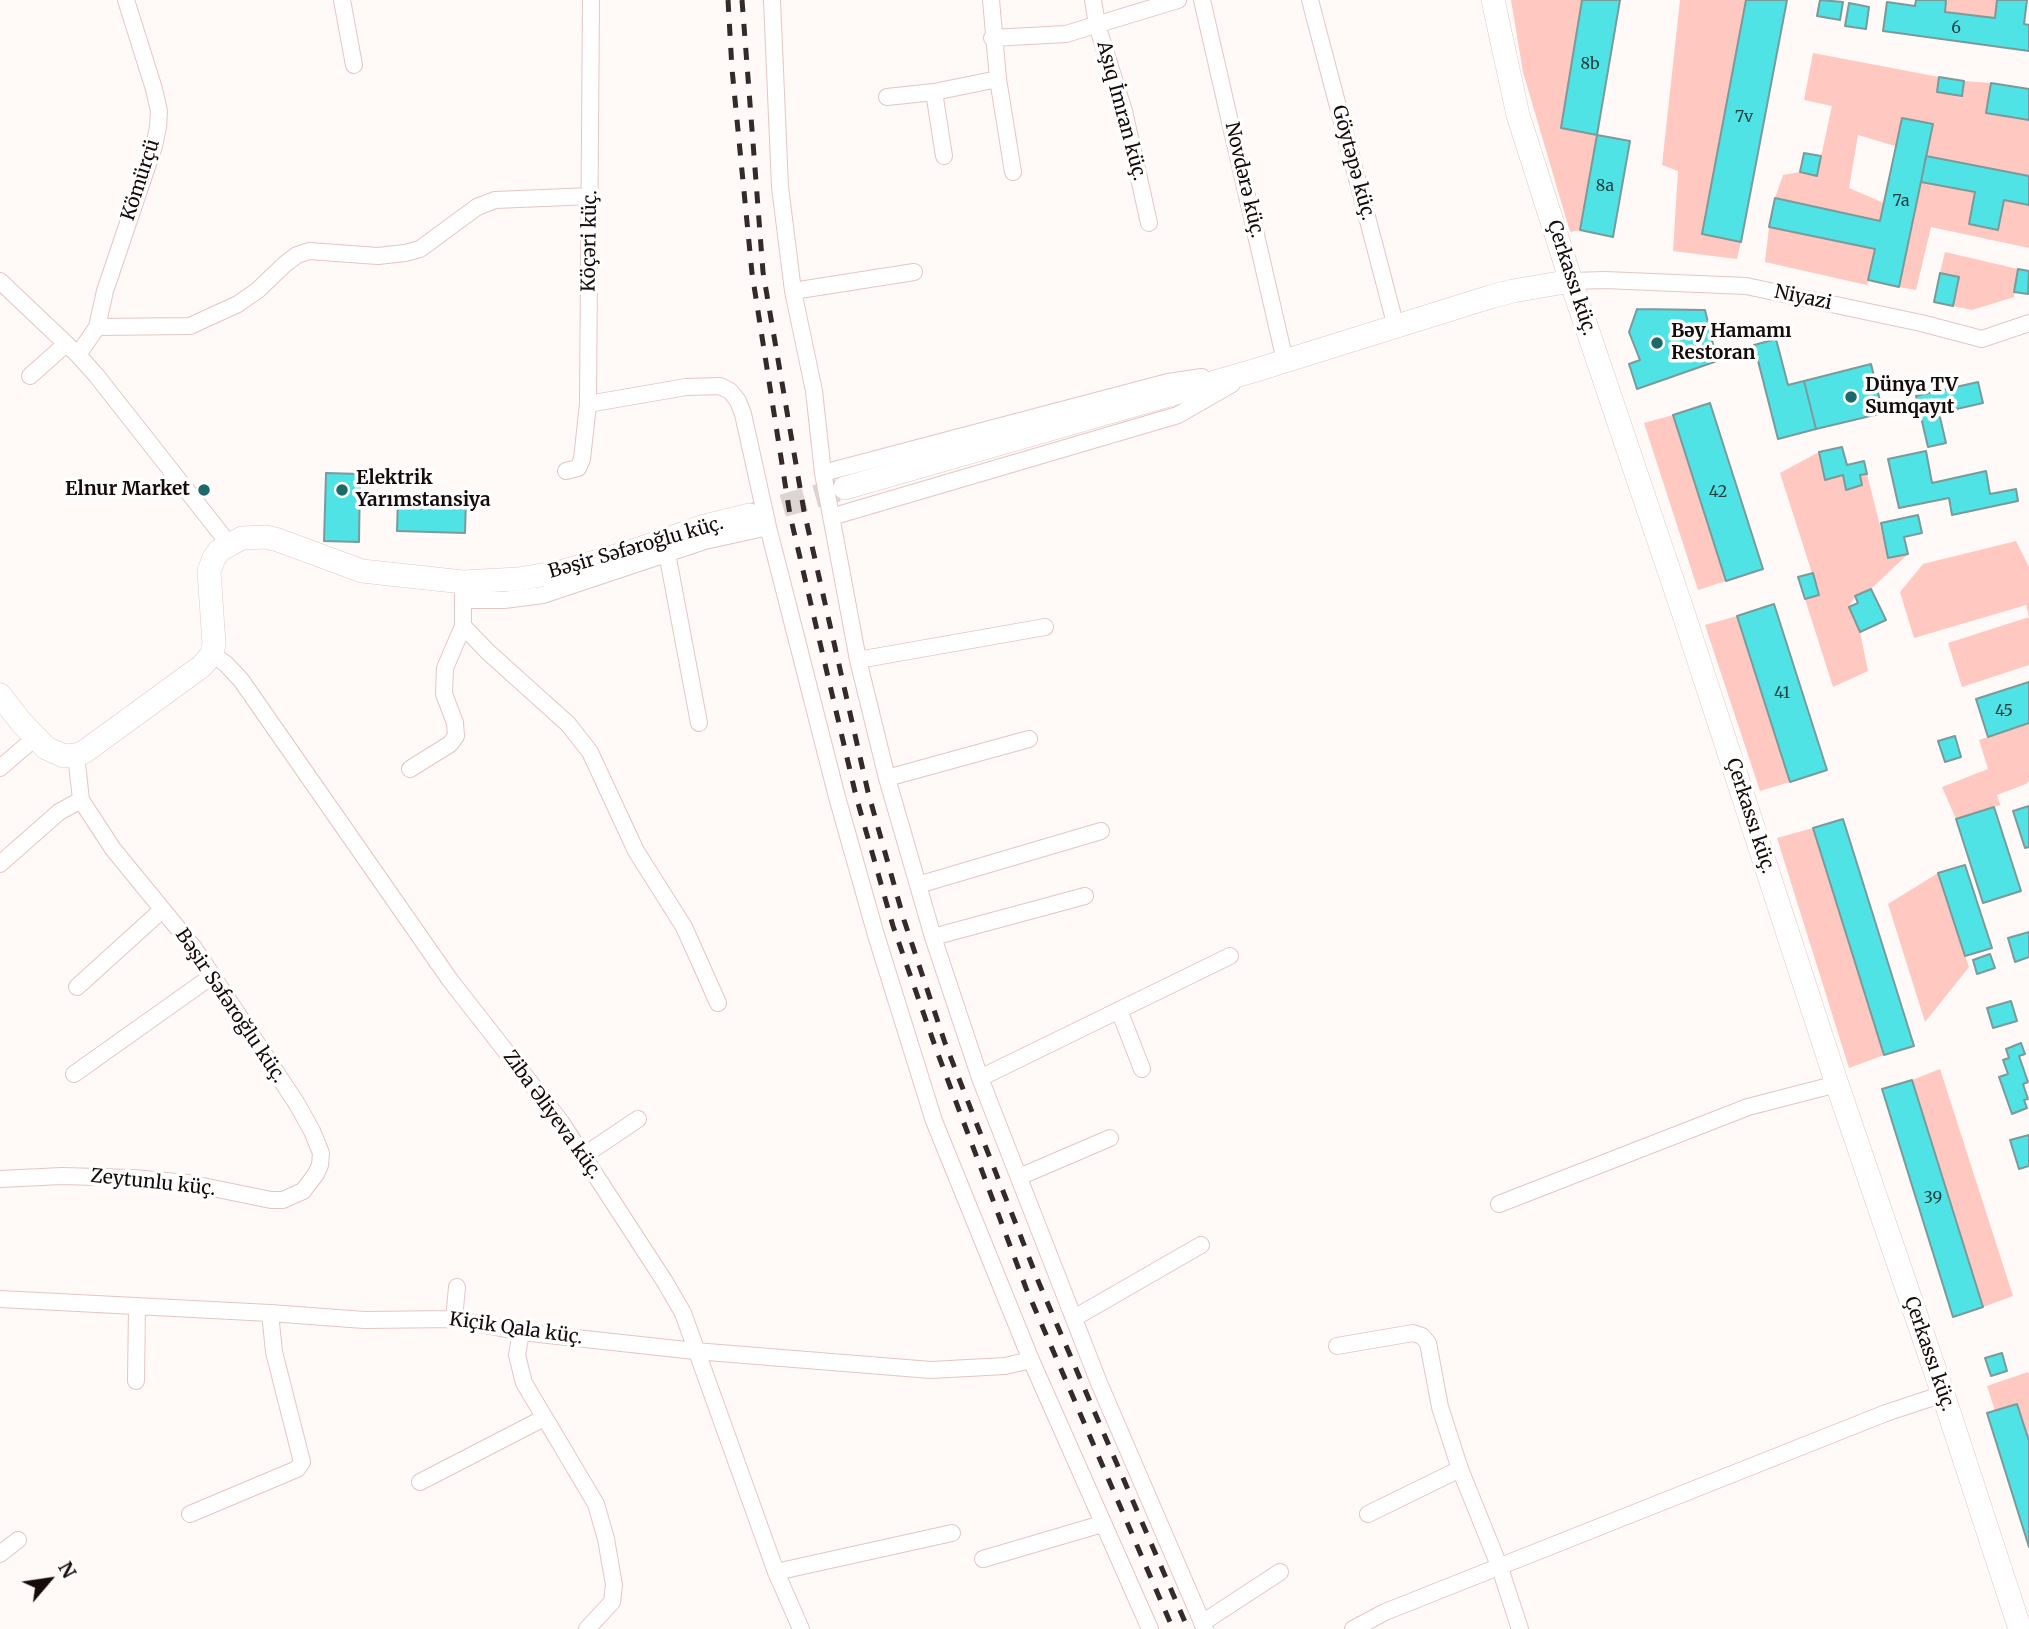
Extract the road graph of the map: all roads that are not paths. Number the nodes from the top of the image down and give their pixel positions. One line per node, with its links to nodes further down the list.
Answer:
1 (127, 0): 26 (street, Kömürçü)
2 (342, 0): 13 (street)
3 (591, 0): 19 (street, Köçəri küç.)
4 (772, 0): 24 (street)
5 (991, 0): 12 (street)
6 (1093, 0): 11 (street, Aşıq İmran küç.)
7 (1178, 0): 11 (street)
8 (1202, 0): 29 (street, Novdərə küç.)
9 (1310, 0): 27 (street, Göytəpə küç.)
10 (1493, 0): 23 (street, Çerkassı küç.)
11 (1097, 25): 12 (street); 20 (street, Aşıq İmran küç.)
12 (992, 38): 14 (street)
13 (354, 65)
14 (998, 79): 15 (street); 18 (street)
15 (934, 92): 16 (street); 17 (street)
16 (887, 97)
17 (944, 156)
18 (1013, 172)
19 (591, 196): 26 (street); 32 (street, Köçəri küç.)
20 (1149, 223)
21 (914, 272): 24 (street)
22 (0, 281): 28 (street)
23 (1571, 281): 25 (street, Niyazi); 27 (street); 68 (street, Çerkassı küç.)
24 (793, 291): 34 (street)
25 (2029, 323)
26 (97, 327): 28 (street, Kömürçü)
27 (1396, 327): 29 (street)
28 (72, 349): 31 (street, Kömürçü); 38 (street)
29 (1285, 361): 30 (street)
30 (1253, 371): 34 (street); 35 (street); 36 (street)
31 (30, 376)
32 (588, 404): 33 (street, Köçəri küç.); 37 (street)
33 (566, 471)
34 (823, 473): 36 (street)
35 (845, 488)
36 (831, 517): 44 (street)
37 (759, 521): 39 (street); 40 (street, Bəşir Səfəroğlu küç.); 86 (street)
38 (229, 544): 40 (street, Bəşir Səfəroğlu küç.); 43 (street)
39 (667, 553): 40 (street); 46 (street)
40 (463, 591): 41 (street)
41 (463, 626): 51 (street); 63 (street)
42 (1045, 627): 44 (street)
43 (212, 654): 49 (street); 71 (street, Ziba Əliyeva küç.)
44 (858, 660): 52 (street)
45 (0, 697): 47 (street)
46 (699, 723)
47 (36, 738): 49 (street); 50 (street)
48 (1029, 739): 52 (street)
49 (76, 755): 53 (street, Bəşir Səfəroğlu küç.)
50 (0, 768)
51 (410, 769)
52 (887, 778): 56 (street)
53 (81, 800): 55 (street); 58 (street, Bəşir Səfəroğlu küç.)
54 (1101, 831): 56 (street)
55 (0, 864)
56 (918, 885): 59 (street)
57 (1085, 896): 59 (street)
58 (162, 910): 61 (street, Bəşir Səfəroğlu küç.); 62 (street)
59 (933, 937): 67 (street)
60 (1230, 956): 64 (street)
61 (212, 976): 66 (street); 74 (street, Bəşir Səfəroğlu küç.)
62 (76, 987)
63 (718, 1003)
64 (1119, 1010): 65 (street); 67 (street)
65 (1142, 1069)
66 (74, 1074)
67 (980, 1078): 72 (street)
68 (1837, 1084): 75 (street); 88 (street, Çerkassı küç.)
69 (638, 1118): 71 (street)
70 (1110, 1138): 72 (street)
71 (583, 1156): 85 (street, Ziba Əliyeva küç.)
72 (1019, 1177): 81 (street)
73 (0, 1179): 74 (street, Zeytunlu küç.)
74 (303, 1191)
75 (1499, 1204)
76 (1201, 1245): 81 (street)
77 (457, 1287): 82 (street)
78 (0, 1299): 79 (street, Kiçik Qala küç.)
79 (137, 1307): 80 (street, Kiçik Qala küç.); 87 (street)
80 (270, 1312): 82 (street, Kiçik Qala küç.); 92 (street)
81 (1074, 1318): 102 (street)
82 (454, 1319): 83 (street, Kiçik Qala küç.)
83 (521, 1332): 85 (street, Kiçik Qala küç.); 89 (street)
84 (1337, 1346): 90 (street)
85 (695, 1351): 86 (street, Kiçik Qala küç.); 100 (street, Ziba Əliyeva küç.)
86 (1031, 1360): 94 (street)
87 (136, 1381)
88 (1943, 1395): 99 (street); 108 (street, Çerkassı küç.)
89 (544, 1418): 91 (street); 103 (street)
90 (1460, 1469): 93 (street); 99 (street)
91 (420, 1482)
92 (190, 1514)
93 (1368, 1514)
94 (1102, 1524): 98 (street); 105 (street)
95 (952, 1533): 100 (street)
96 (18, 1539): 97 (street)
97 (0, 1554)
98 (983, 1559)
99 (1500, 1568): 106 (street); 107 (street)
100 (776, 1572): 104 (street, Ziba Əliyeva küç.)
101 (1280, 1572): 102 (street)
102 (1203, 1626)
103 (587, 1629)
104 (801, 1629)
105 (1150, 1629)
106 (1353, 1629)
107 (1520, 1629)
108 (2020, 1629)

